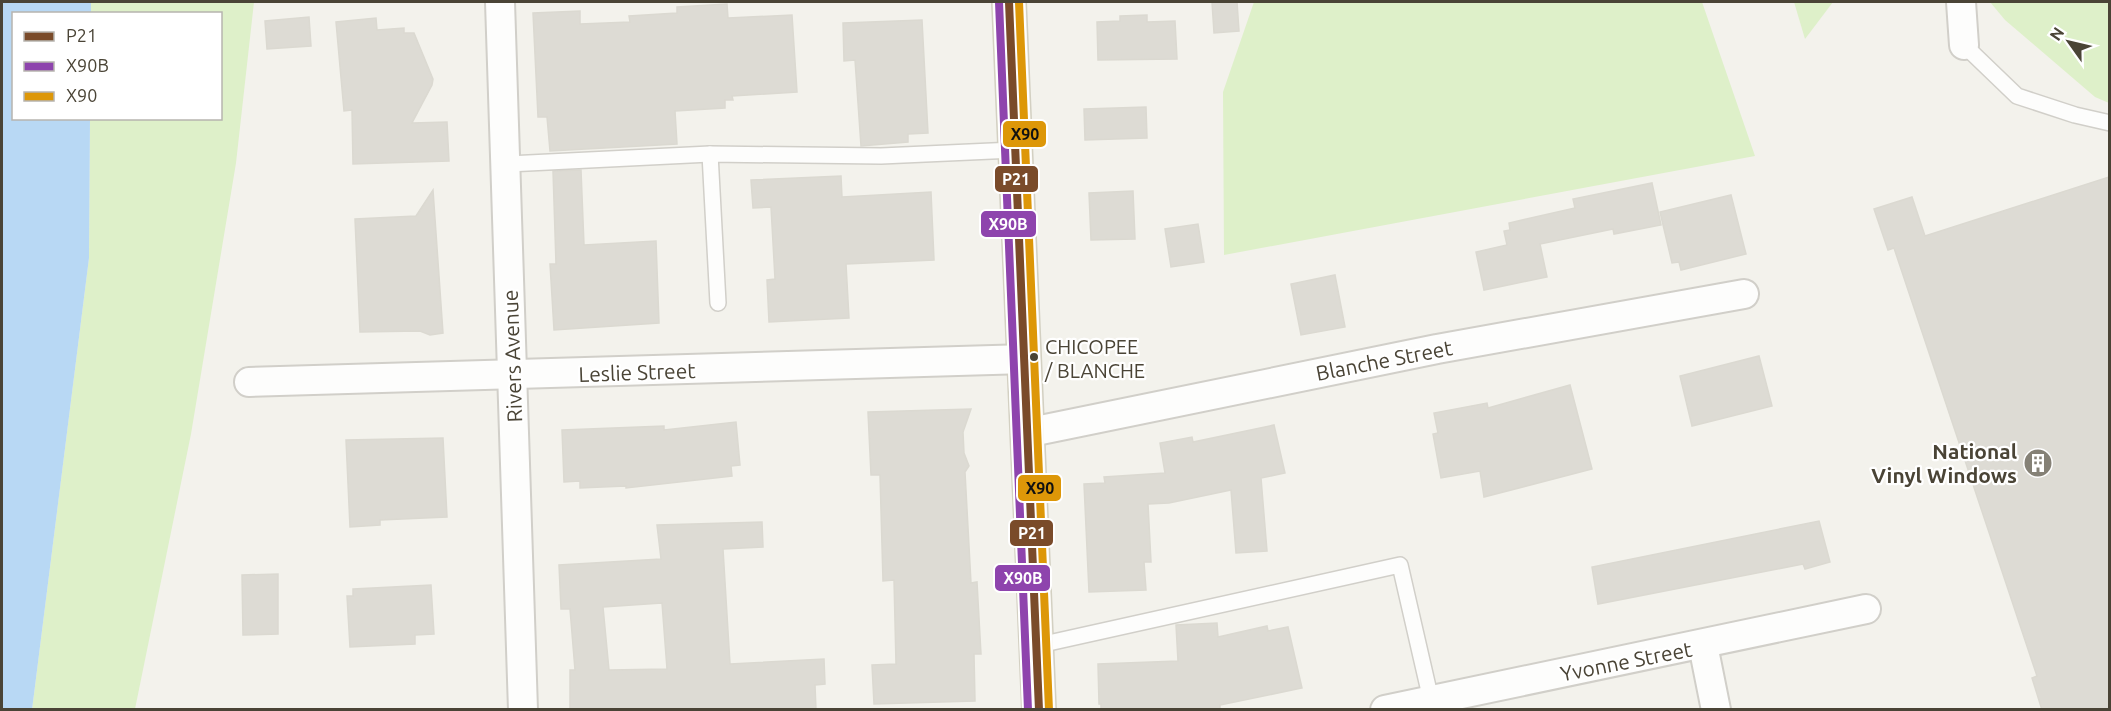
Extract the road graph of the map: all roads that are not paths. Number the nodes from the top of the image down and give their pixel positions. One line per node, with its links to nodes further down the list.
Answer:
1 (500, 2): 8 (street, Rivers Avenue)
2 (1009, 2): 6 (main road)
3 (1961, 2): 4 (street)
4 (1964, 45): 5 (lane)
5 (2109, 123)
6 (1014, 150): 7 (lane); 11 (main road)
7 (710, 154): 8 (lane); 10 (lane)
8 (506, 164): 12 (street, Rivers Avenue)
9 (1744, 294): 14 (street, Blanche Street)
10 (718, 303)
11 (1024, 359): 12 (street, Leslie Street); 14 (main road)
12 (513, 376): 13 (street, Leslie Street); 19 (street, Rivers Avenue)
13 (249, 382)
14 (1026, 433): 17 (main road)
15 (1866, 609): 16 (street, Yvonne Street)
16 (1702, 645): 18 (street, Yvonne Street); 22 (street)
17 (1035, 646): 18 (lane); 20 (main road)
18 (1431, 700): 21 (street, Yvonne Street)
19 (523, 710)
20 (1039, 710)
21 (1385, 710)
22 (1716, 710)

